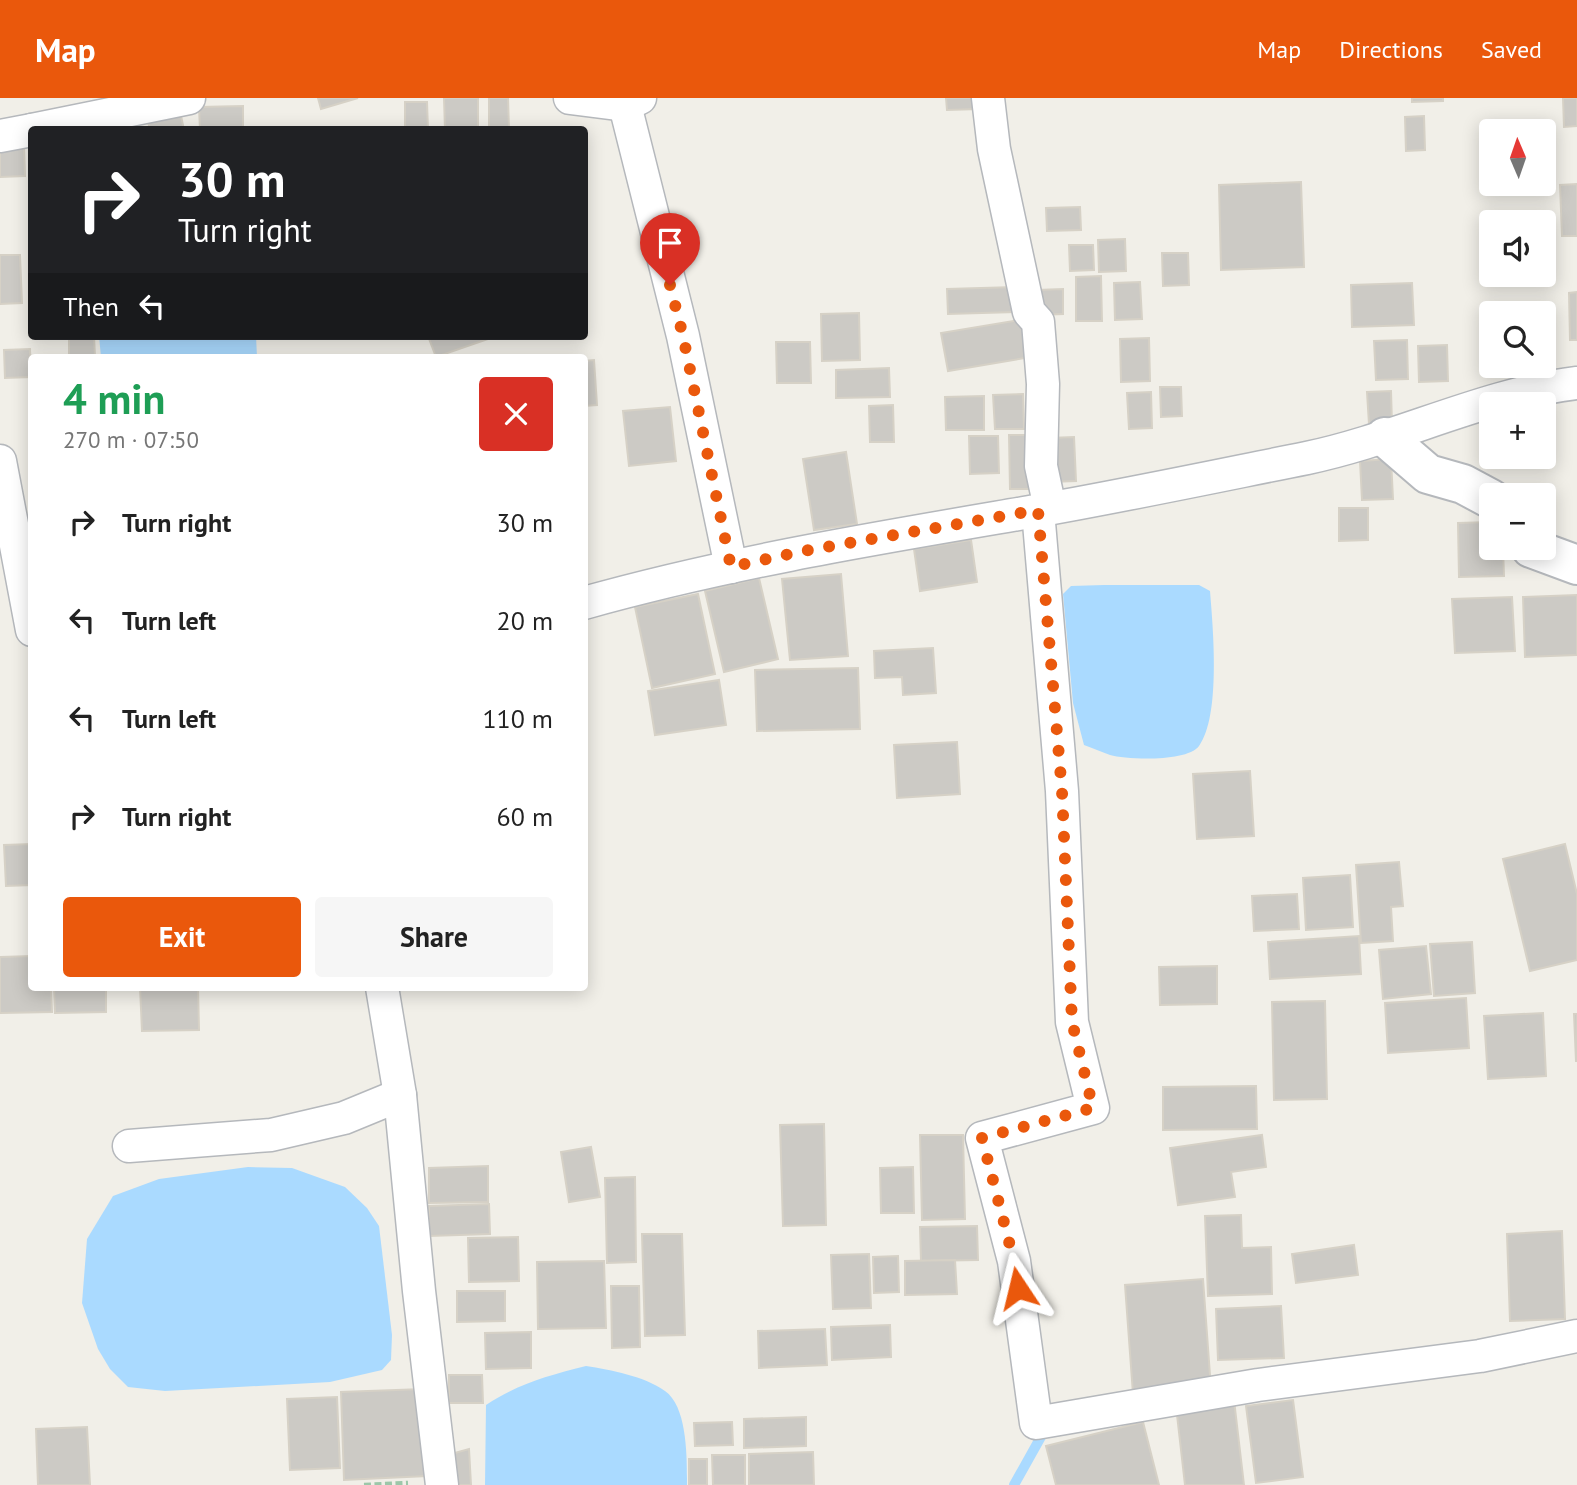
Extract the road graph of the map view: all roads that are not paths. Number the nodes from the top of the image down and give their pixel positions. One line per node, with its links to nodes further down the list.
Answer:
1 (189, 98): 5 (street)
2 (570, 98): 4 (street)
3 (988, 98): 12 (street)
4 (632, 102): 15 (street)
5 (52, 126)
6 (28, 131): 7 (street)
7 (0, 136)
8 (1577, 383): 9 (street)
9 (1385, 437): 11 (street); 12 (street)
10 (0, 461): 17 (street)
11 (1479, 493)
12 (1044, 509): 15 (street); 21 (street)
13 (1556, 557): 14 (street)
14 (1577, 565)
15 (731, 567): 16 (street)
16 (588, 602)
17 (28, 609)
18 (383, 991): 19 (street)
19 (400, 1095): 20 (street); 22 (street)
20 (129, 1146)
21 (1577, 1336)
22 (442, 1483)

